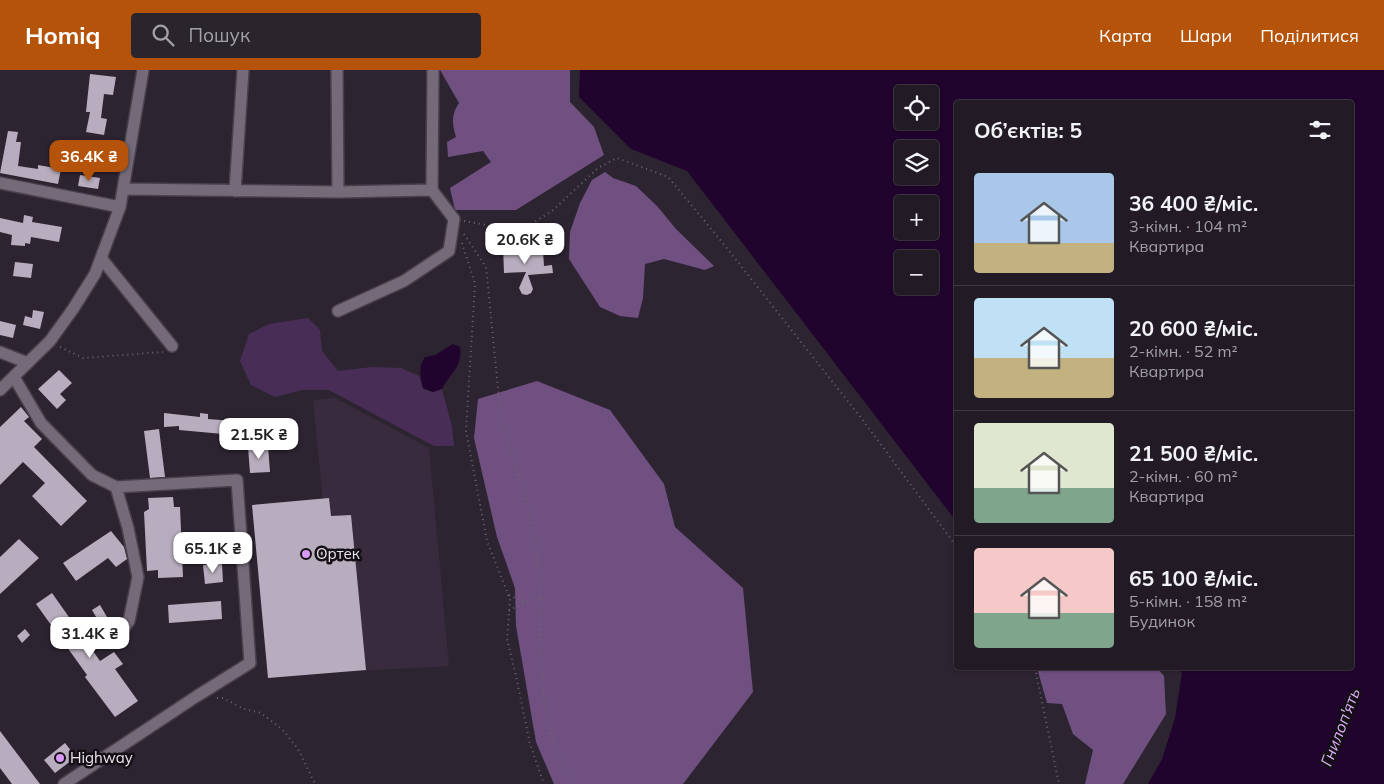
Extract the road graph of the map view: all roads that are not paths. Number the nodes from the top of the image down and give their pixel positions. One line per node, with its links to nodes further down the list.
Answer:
1 (143, 70): 6 (street)
2 (243, 70): 8 (street)
3 (337, 70): 9 (street)
4 (433, 70): 7 (street)
5 (0, 183): 10 (street)
6 (123, 189): 8 (street); 10 (street)
7 (432, 190): 9 (street); 12 (street)
8 (235, 191): 9 (street)
9 (338, 192)
10 (120, 207): 11 (street)
11 (101, 258): 13 (street); 15 (street)
12 (338, 311)
13 (172, 346)
14 (0, 352): 15 (street)
15 (28, 363): 16 (street)
16 (14, 377): 17 (street); 18 (street)
17 (0, 390)
18 (116, 487): 19 (street); 20 (street)
19 (116, 640)
20 (66, 783)

